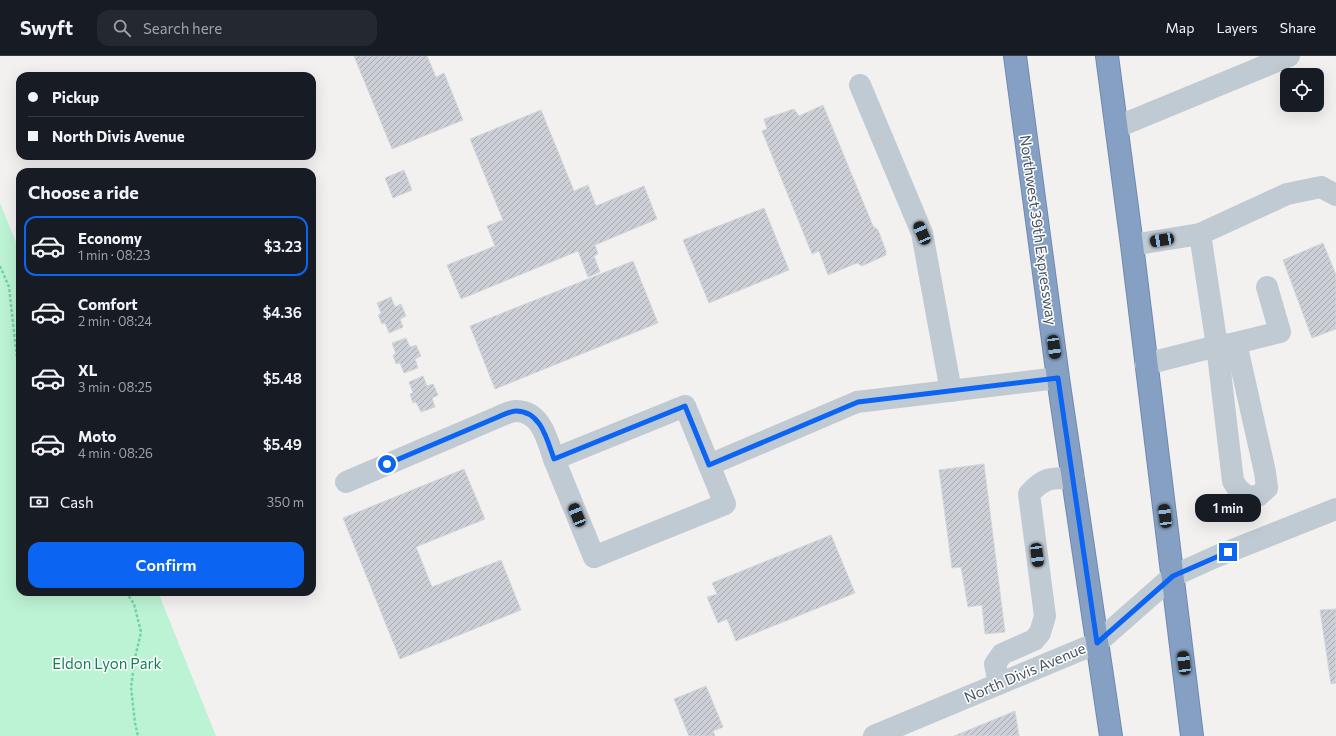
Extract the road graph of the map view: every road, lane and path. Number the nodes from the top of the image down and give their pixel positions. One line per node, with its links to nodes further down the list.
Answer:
1 (1015, 56): 14 (highway, Northwest 39th Expressway)
2 (1107, 56): 5 (highway)
3 (1289, 56): 5 (street)
4 (860, 85): 15 (street)
5 (1117, 127): 8 (highway)
6 (1336, 195): 7 (street)
7 (1200, 234): 8 (street); 11 (street)
8 (1132, 245): 13 (highway)
9 (0, 266): 12 (path)
10 (1267, 287): 11 (street)
11 (1227, 344): 11 (street); 13 (street)
12 (16, 349)
13 (1146, 364): 21 (highway)
14 (1058, 378): 15 (street); 18 (highway, Northwest 39th Expressway)
15 (951, 391): 17 (street)
16 (554, 459): 17 (street); 17 (street); 19 (street)
17 (709, 465)
18 (1072, 478): 23 (highway, Northwest 39th Expressway); 24 (street)
19 (346, 482)
20 (1336, 508): 21 (street, North Divis Avenue)
21 (1173, 576): 23 (street, North Divis Avenue); 28 (highway)
22 (129, 596): 25 (path)
23 (1097, 643): 24 (street, North Divis Avenue); 27 (highway, Northwest 39th Expressway)
24 (999, 684): 26 (street, North Divis Avenue)
25 (138, 736)
26 (874, 736)
27 (1111, 736)
28 (1192, 736)

